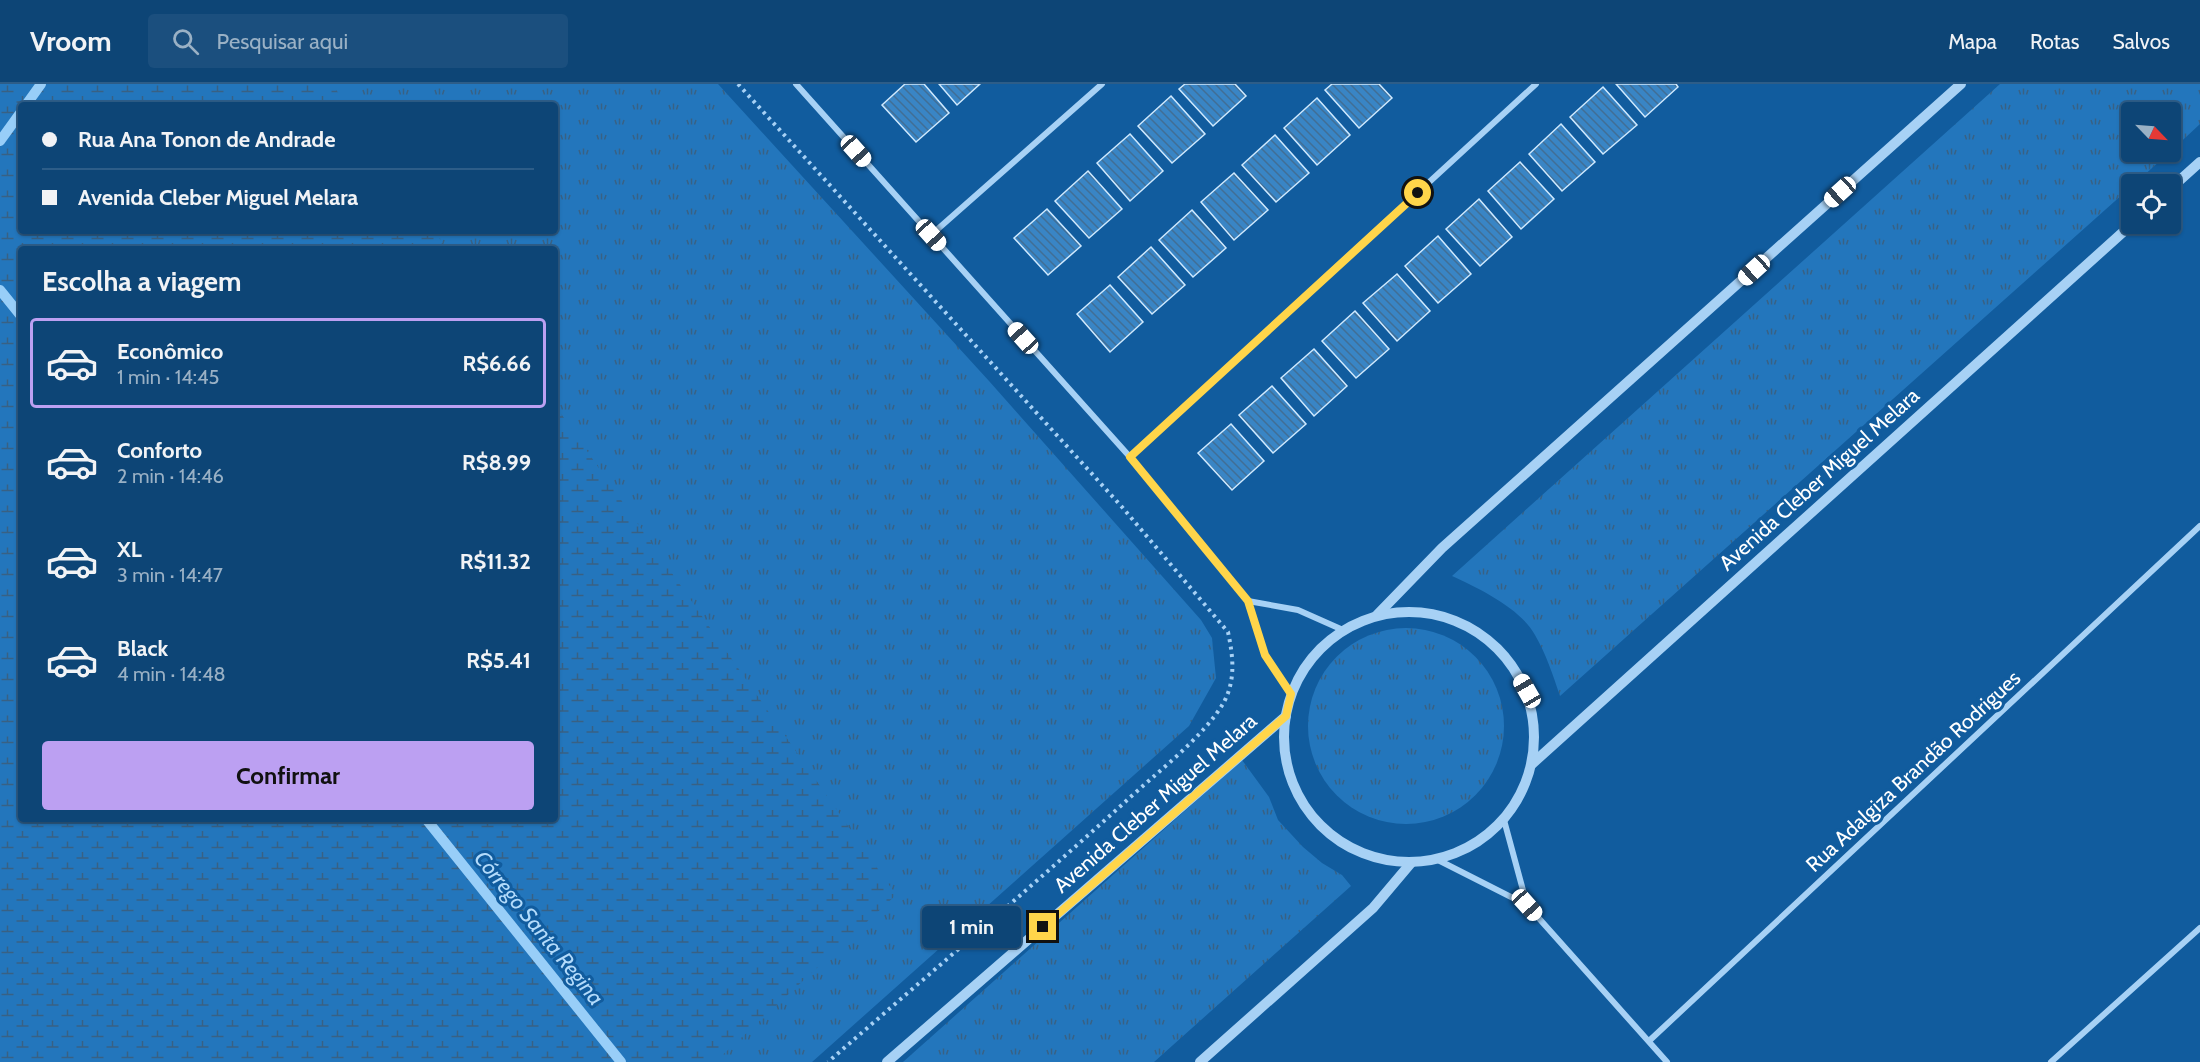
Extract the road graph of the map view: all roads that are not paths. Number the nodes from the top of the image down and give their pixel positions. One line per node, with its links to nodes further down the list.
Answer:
1 (796, 84): 8 (street)
2 (1102, 84): 8 (street)
3 (1536, 84): 9 (street)
4 (1961, 84): 12 (street)
5 (2200, 162): 6 (street)
6 (2181, 179)
7 (2121, 234): 16 (street, Avenida Cleber Miguel Melara)
8 (931, 235): 9 (street)
9 (1130, 457): 11 (street)
10 (2200, 526): 22 (street, Rua Adalgiza Brandão Rodrigues)
11 (1248, 601): 13 (street); 14 (street)
12 (1377, 615): 13 (street); 16 (street)
13 (1343, 630): 14 (street)
14 (1291, 694): 15 (street)
15 (1286, 716): 19 (street); 23 (street, Avenida Cleber Miguel Melara)
16 (1532, 764): 17 (street)
17 (1504, 820): 18 (street); 20 (street)
18 (1438, 860): 19 (street); 20 (street)
19 (1411, 863): 24 (street)
20 (1527, 905): 22 (street)
21 (2200, 928): 26 (street)
22 (1648, 1041): 25 (street)
23 (887, 1062)
24 (1200, 1062)
25 (1667, 1062)
26 (2051, 1062)

